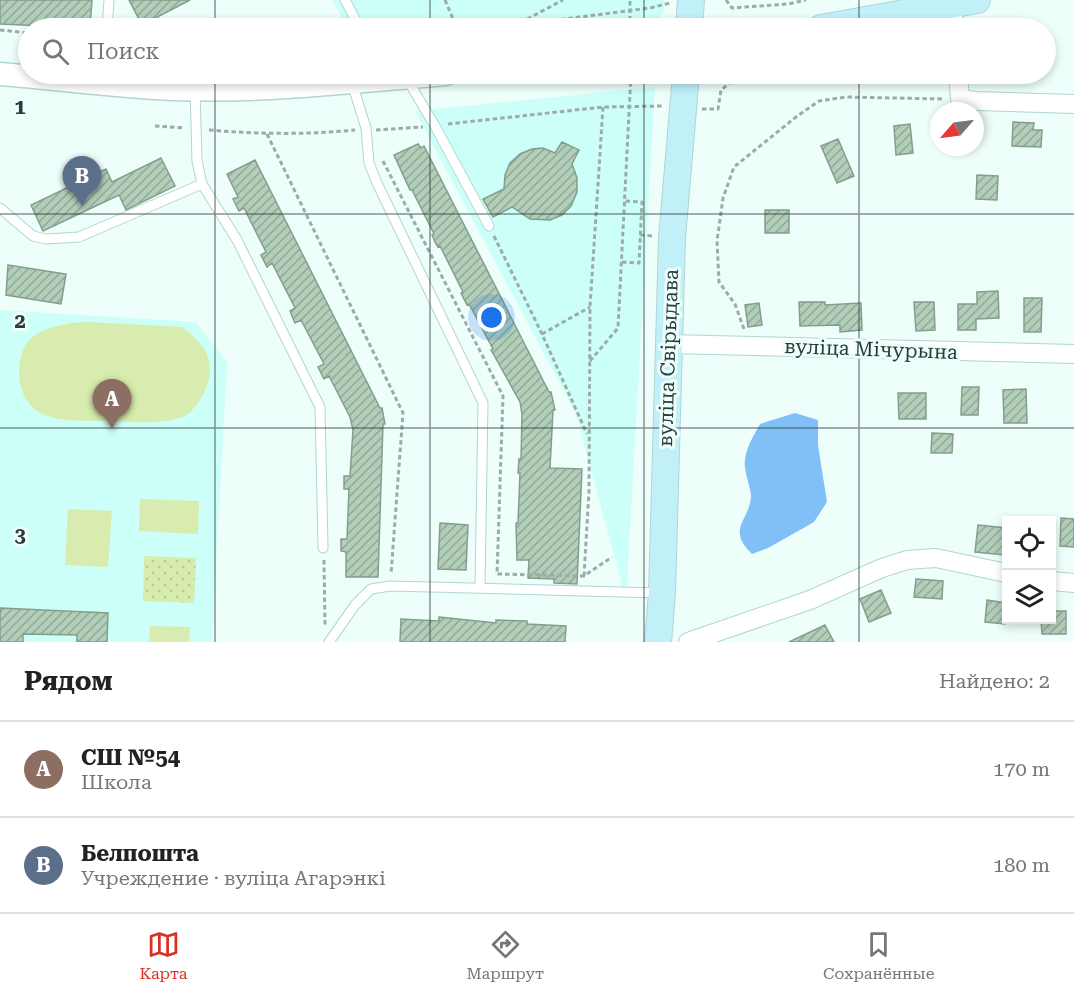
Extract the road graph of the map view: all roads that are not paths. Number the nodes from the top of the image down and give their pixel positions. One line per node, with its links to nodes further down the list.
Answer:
1 (109, 0): 6 (lane)
2 (345, 0): 7 (lane)
3 (977, 0): 5 (main road)
4 (681, 2): 8 (main road)
5 (953, 17)
6 (108, 18)
7 (355, 18)
8 (686, 18)
9 (0, 74): 10 (street)
10 (18, 75)
11 (135, 84): 17 (street)
12 (309, 84): 17 (street)
13 (352, 84): 28 (lane)
14 (410, 84): 21 (lane)
15 (685, 84): 22 (main road, вуліца Свірыдава)
16 (959, 84): 18 (street)
17 (195, 89): 19 (lane)
18 (1074, 104)
19 (202, 184): 20 (lane); 24 (lane)
20 (0, 208)
21 (489, 226)
22 (669, 344): 23 (street, вуліца Мічурына); 29 (main road, вуліца Свірыдава)
23 (1074, 354)
24 (323, 548)
25 (1002, 572): 32 (street)
26 (1056, 582): 27 (street)
27 (1074, 584)
28 (480, 588): 29 (lane); 30 (lane)
29 (662, 593): 31 (main road, вуліца Свірыдава)
30 (329, 642)
31 (658, 642)
32 (688, 642)

